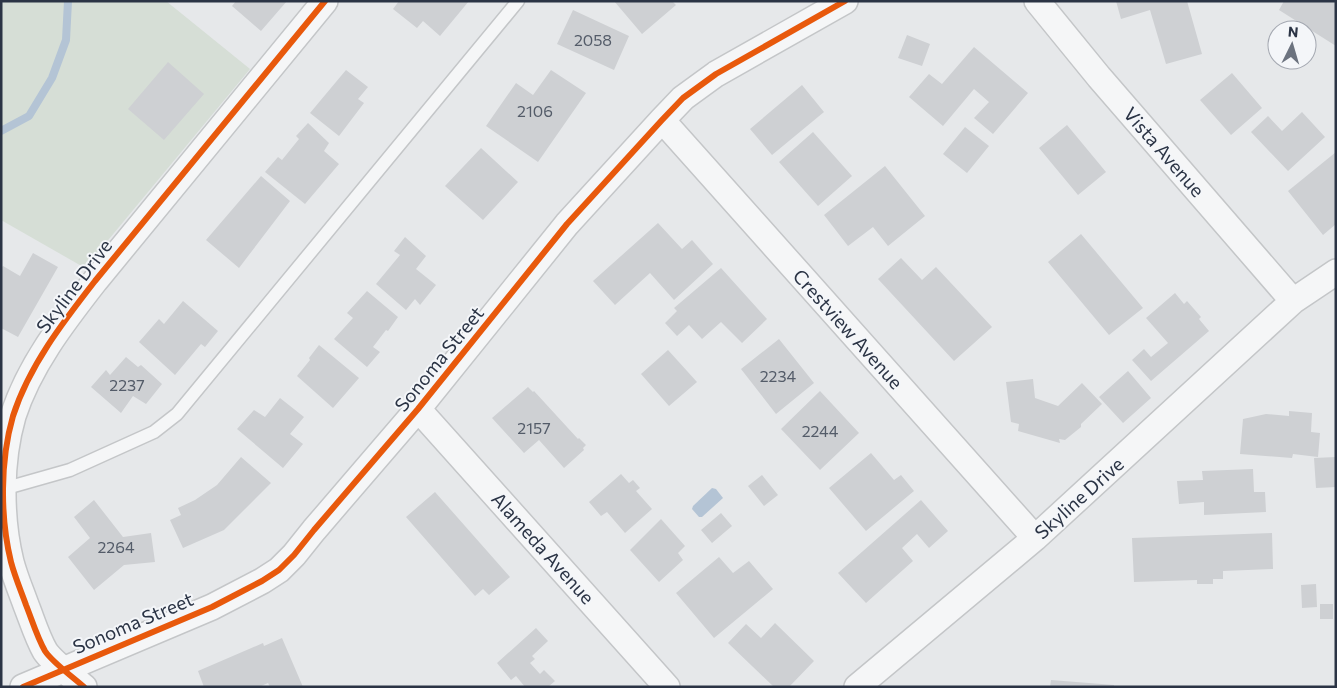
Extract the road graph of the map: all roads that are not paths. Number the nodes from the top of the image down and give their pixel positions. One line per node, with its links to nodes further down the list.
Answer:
1 (325, 1): 10 (street, Skyline Drive)
2 (518, 1): 10 (lane)
3 (845, 1): 5 (street, Sonoma Street)
4 (1037, 1): 8 (street, Vista Avenue)
5 (817, 8): 6 (street, Sonoma Street)
6 (662, 120): 9 (street, Sonoma Street); 11 (street, Crestview Avenue)
7 (1336, 272): 8 (street, Skyline Drive)
8 (1294, 301): 11 (street, Skyline Drive)
9 (418, 409): 12 (street, Sonoma Street); 15 (street, Alameda Avenue)
10 (3, 489): 12 (street, Skyline Drive)
11 (1035, 538): 16 (street, Skyline Drive)
12 (64, 668): 13 (street, Sonoma Street); 14 (street, Skyline Drive)
13 (24, 687)
14 (84, 687)
15 (667, 687)
16 (857, 687)

